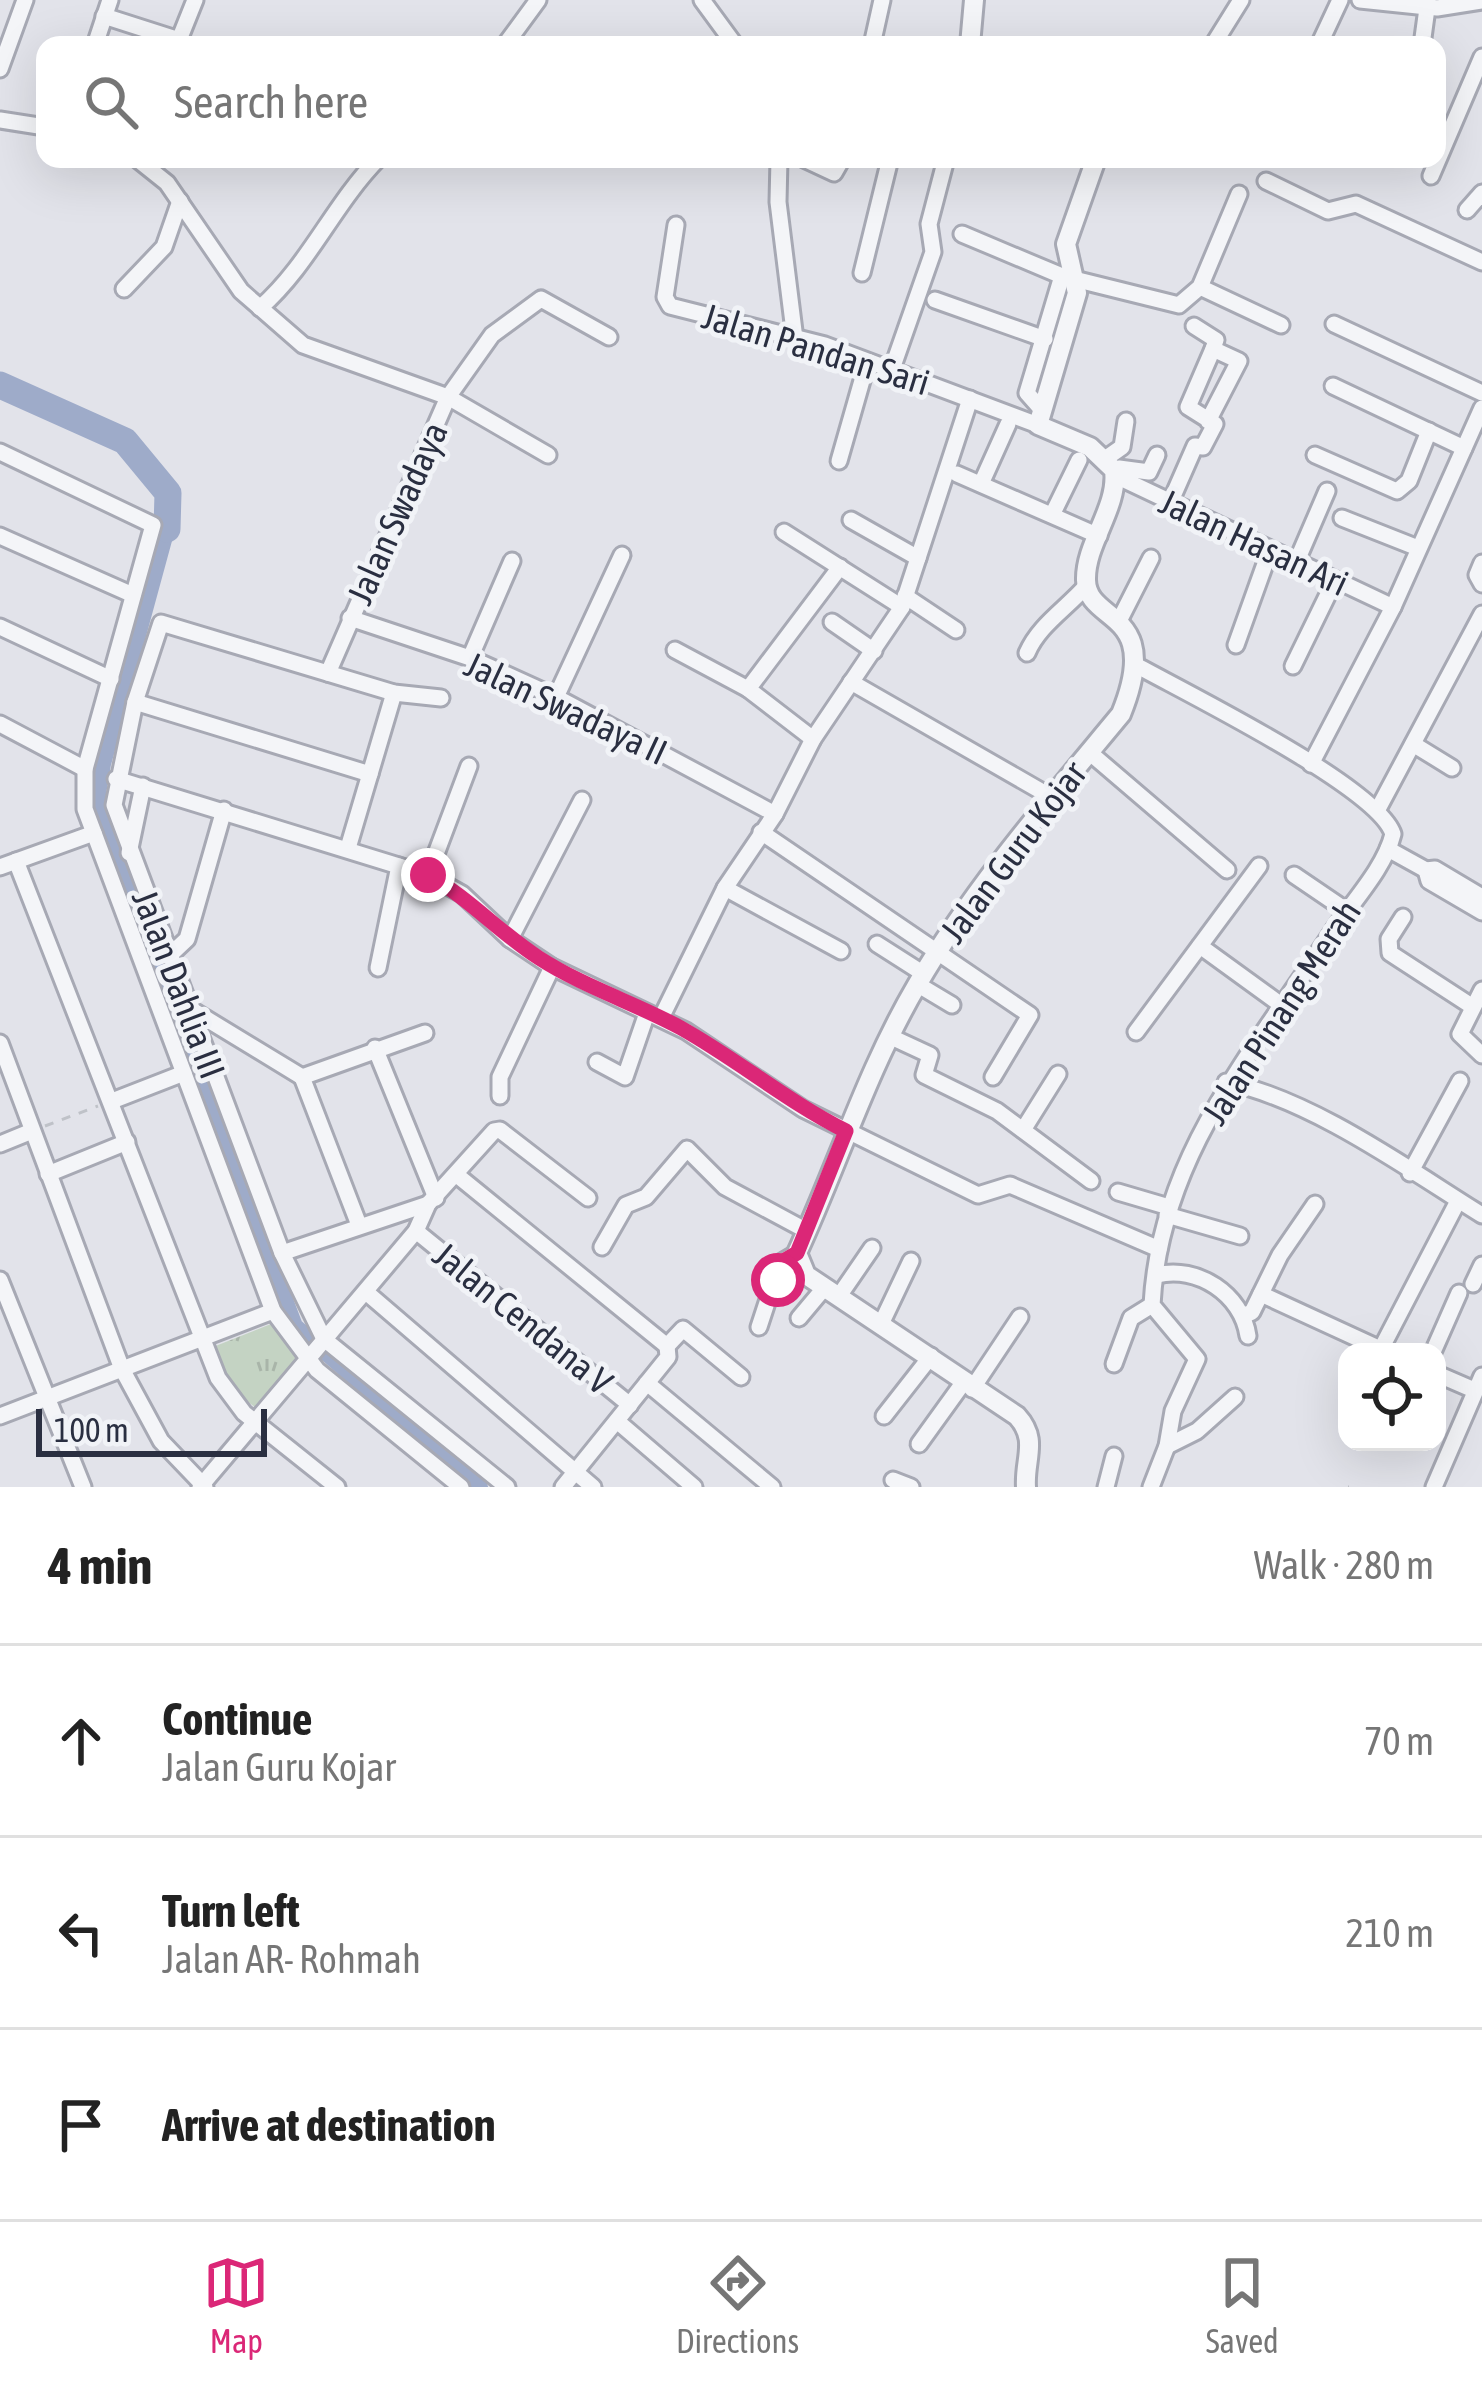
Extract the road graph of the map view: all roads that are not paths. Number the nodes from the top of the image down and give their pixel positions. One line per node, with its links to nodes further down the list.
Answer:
1 (25, 0): 23 (street)
2 (195, 0): 14 (street)
3 (538, 0): 15 (street)
4 (702, 0): 16 (street)
5 (882, 0): 17 (street)
6 (974, 0): 18 (street)
7 (1241, 0): 19 (street)
8 (1340, 0): 20 (street)
9 (1360, 0): 11 (street)
10 (1482, 1): 11 (street)
11 (1428, 4): 21 (street)
12 (107, 8): 13 (street)
13 (170, 36)
14 (181, 36)
15 (512, 36)
16 (728, 36)
17 (874, 36)
18 (971, 36)
19 (1219, 36)
20 (1322, 36)
21 (1423, 36)
22 (1482, 57): 26 (street)
23 (0, 70)
24 (0, 120): 25 (street)
25 (36, 126)
26 (1446, 141)
27 (146, 168): 38 (street, Jalan Swadaya)
28 (369, 168): 48 (street)
29 (779, 168): 53 (street)
30 (888, 168): 43 (street)
31 (944, 168): 57 (street)
32 (1093, 168): 44 (street)
33 (1434, 168): 34 (street)
34 (1431, 176)
35 (1266, 181): 42 (street)
36 (1482, 193): 39 (street)
37 (1239, 194): 45 (street)
38 (180, 201): 46 (street); 48 (street, Jalan Swadaya)
39 (1467, 210)
40 (676, 225): 53 (street, Jalan Pandan Sari)
41 (962, 234): 44 (street)
42 (1482, 262)
43 (862, 273)
44 (1070, 277): 45 (street); 54 (street); 63 (street)
45 (1200, 287): 50 (street)
46 (124, 289)
47 (935, 300): 54 (street)
48 (260, 308): 60 (street, Jalan Swadaya)
49 (1334, 324): 59 (street)
50 (1281, 325)
51 (1194, 326): 55 (street)
52 (609, 337): 60 (street)
53 (795, 339): 56 (street, Jalan Pandan Sari)
54 (1045, 339): 63 (street)
55 (1213, 349): 66 (street); 66 (street)
56 (867, 363): 57 (street, Jalan Pandan Sari); 74 (street)
57 (892, 369): 61 (street, Jalan Pandan Sari)
58 (1333, 386): 67 (street)
59 (1482, 393)
60 (448, 397): 70 (street); 102 (street, Jalan Swadaya)
61 (970, 399): 63 (street, Jalan Pandan Sari); 89 (street)
62 (1482, 408): 68 (street)
63 (1040, 418): 75 (street)
64 (1126, 421): 75 (street)
65 (1007, 424): 77 (street)
66 (1217, 425): 79 (street)
67 (1429, 431): 68 (street); 72 (street)
68 (1471, 443): 86 (street)
69 (0, 452): 98 (street)
70 (548, 454)
71 (1156, 455): 75 (street)
72 (1315, 455)
73 (1079, 460): 80 (street)
74 (839, 461)
75 (1111, 466): 79 (street, Jalan Hasan Ari); 85 (street)
76 (957, 474): 77 (street)
77 (981, 484): 80 (street)
78 (1327, 491): 92 (street)
79 (1170, 503): 87 (street, Jalan Hasan Ari)
80 (1053, 513): 85 (street)
81 (1342, 518): 86 (street)
82 (851, 520): 89 (street)
83 (784, 532): 94 (street)
84 (0, 536): 98 (street)
85 (1099, 536): 97 (street)
86 (1418, 548): 100 (street)
87 (1270, 550): 92 (street, Jalan Hasan Ari); 107 (street)
88 (622, 555): 119 (street)
89 (918, 558): 99 (street)
90 (1151, 558): 103 (street)
91 (512, 561): 111 (street)
92 (1296, 563): 95 (street, Jalan Hasan Ari)
93 (1482, 563): 96 (street)
94 (839, 567): 99 (street); 117 (street)
95 (1335, 580): 100 (street, Jalan Hasan Ari); 113 (street)
96 (1480, 582)
97 (1087, 585): 103 (street); 110 (street)
98 (133, 595): 115 (street)
99 (904, 602): 106 (street); 109 (street)
100 (1393, 607): 126 (street)
101 (1482, 614): 124 (street)
102 (350, 618): 111 (street, Jalan Swadaya II); 114 (street, Jalan Swadaya)
103 (1120, 619): 112 (street)
104 (832, 622): 109 (street)
105 (0, 627): 115 (street)
106 (956, 630)
107 (1236, 645)
108 (675, 650): 117 (street)
109 (874, 651): 116 (street)
110 (1027, 653)
111 (470, 658): 119 (street, Jalan Swadaya II)
112 (1134, 664): 125 (street, Jalan Guru Kojar); 126 (street)
113 (1293, 665)
114 (328, 674): 118 (street); 121 (street, Jalan Dahlia III)
115 (111, 679): 129 (street)
116 (851, 682): 123 (street); 133 (street)
117 (748, 689): 123 (street)
118 (394, 693): 120 (street); 130 (street)
119 (556, 697): 137 (street, Jalan Swadaya II)
120 (441, 698)
121 (135, 703): 130 (street); 131 (street, Jalan Dahlia III)
122 (0, 724): 129 (street)
123 (812, 739): 137 (street)
124 (1413, 743): 128 (street); 135 (street)
125 (1089, 752): 133 (street, Jalan Guru Kojar); 146 (street)
126 (1311, 764): 135 (street)
127 (470, 766): 148 (street)
128 (1452, 768)
129 (86, 769): 139 (street)
130 (370, 774): 140 (street)
131 (116, 778): 132 (street); 142 (street, Jalan Dahlia III)
132 (143, 786): 136 (street); 142 (street)
133 (1053, 797): 159 (street, Jalan Guru Kojar)
134 (582, 800): 155 (street)
135 (1378, 809): 141 (street)
136 (224, 810): 140 (street); 160 (street)
137 (775, 814): 138 (street)
138 (761, 832): 150 (street); 159 (street)
139 (94, 833): 144 (street); 177 (street)
140 (348, 848): 143 (street)
141 (1388, 849): 147 (street); 152 (street, Jalan Pinang Merah)
142 (129, 853): 160 (street, Jalan Dahlia III)
143 (391, 863): 148 (street); 162 (street)
144 (8, 864): 184 (street)
145 (1259, 866): 157 (street)
146 (1227, 870)
147 (1426, 870): 151 (street); 153 (street)
148 (428, 875): 155 (street)
149 (1294, 875): 152 (street)
150 (725, 887): 158 (street); 169 (street)
151 (1482, 897)
152 (1347, 911): 168 (street, Jalan Pinang Merah)
153 (1482, 913)
154 (1403, 917): 166 (street)
155 (510, 939): 161 (street)
156 (877, 944): 163 (street)
157 (1200, 946): 168 (street); 170 (street)
158 (842, 950)
159 (936, 954): 163 (street, Jalan Guru Kojar); 180 (street)
160 (169, 956): 167 (street, Jalan Dahlia III)
161 (552, 967): 169 (street); 183 (street)
162 (377, 968)
163 (920, 979): 165 (street); 172 (street, Jalan Guru Kojar)
164 (1482, 991): 166 (street)
165 (952, 1005)
166 (1473, 1006): 175 (street)
167 (187, 1007): 179 (street); 208 (street, Jalan Dahlia III)
168 (1283, 1007): 182 (street, Jalan Pinang Merah)
169 (654, 1016): 176 (street); 187 (street)
170 (1136, 1031)
171 (425, 1033): 174 (street)
172 (889, 1036): 185 (street); 187 (street, Jalan Guru Kojar)
173 (0, 1043): 186 (street)
174 (375, 1048): 179 (street); 196 (street)
175 (1482, 1055)
176 (597, 1061)
177 (184, 1073): 184 (street); 218 (street)
178 (1058, 1073): 185 (street)
179 (302, 1076): 201 (street)
180 (993, 1077)
181 (1460, 1081): 190 (street)
182 (1226, 1082): 190 (street); 199 (street, Jalan Pinang Merah)
183 (500, 1096)
184 (112, 1101): 188 (street)
185 (1023, 1130): 193 (street)
186 (32, 1131): 189 (street); 191 (street)
187 (846, 1131): 203 (street, Jalan Guru Kojar); 207 (street)
188 (127, 1142): 191 (street); 225 (street)
189 (0, 1144)
190 (1410, 1173): 197 (street)
191 (48, 1174): 233 (street)
192 (458, 1176): 195 (street); 196 (street); 229 (street)
193 (1091, 1181)
194 (1118, 1192): 199 (street)
195 (588, 1198)
196 (432, 1201): 201 (street); 202 (street)
197 (1458, 1201): 200 (street); 227 (street)
198 (1316, 1204): 216 (street)
199 (1168, 1211): 204 (street); 207 (street, Jalan Pinang Merah)
200 (1482, 1215)
201 (357, 1219): 208 (street)
202 (416, 1231): 215 (street); 241 (street, Jalan Cendana V)
203 (807, 1231): 205 (street); 209 (street, Jalan Guru Kojar)
204 (1240, 1236)
205 (602, 1247)
206 (872, 1249): 214 (street)
207 (1159, 1250): 212 (street, Jalan Pinang Merah)
208 (281, 1253): 230 (street, Jalan Dahlia III)
209 (797, 1253): 214 (street); 223 (street)
210 (911, 1261): 222 (street)
211 (1482, 1265): 228 (street)
212 (1157, 1275): 217 (street, Jalan Pinang Merah); 219 (street)
213 (0, 1280): 240 (street)
214 (832, 1291): 221 (street); 222 (street)
215 (366, 1292): 230 (street); 249 (street)
216 (1261, 1294): 219 (street); 226 (street)
217 (1151, 1305): 232 (street); 247 (street)
218 (273, 1311): 225 (street); 230 (street)
219 (1245, 1315): 224 (street)
220 (1020, 1317): 238 (street)
221 (800, 1318)
222 (882, 1322): 231 (street)
223 (760, 1327)
224 (1248, 1336)
225 (199, 1341): 233 (street); 245 (street)
226 (1367, 1343)
227 (1388, 1343)
228 (1438, 1343)
229 (668, 1346): 235 (street); 236 (street)
230 (314, 1351): 245 (street); 255 (street); 256 (street)
231 (931, 1356): 238 (street); 243 (street)
232 (1114, 1364)
233 (122, 1369): 240 (street); 251 (street)
234 (1446, 1376): 237 (street)
235 (741, 1377)
236 (647, 1383): 241 (street); 260 (street)
237 (1478, 1383): 264 (street)
238 (967, 1386): 246 (street); 252 (street)
239 (1234, 1397): 247 (street)
240 (44, 1399): 242 (street); 253 (street)
241 (630, 1405): 244 (street)
242 (0, 1416)
243 (884, 1416)
244 (617, 1420): 249 (street); 259 (street)
245 (258, 1424): 251 (street); 254 (street)
246 (919, 1444)
247 (1167, 1446): 263 (street)
248 (1114, 1456): 262 (street)
249 (575, 1473): 257 (street); 258 (street)
250 (893, 1480): 261 (street)
251 (202, 1486)
252 (1024, 1486)
253 (83, 1487)
254 (337, 1487)
255 (461, 1487)
256 (507, 1487)
257 (563, 1487)
258 (593, 1487)
259 (694, 1487)
260 (772, 1487)
261 (911, 1487)
262 (1106, 1487)
263 (1150, 1487)
264 (1434, 1487)

